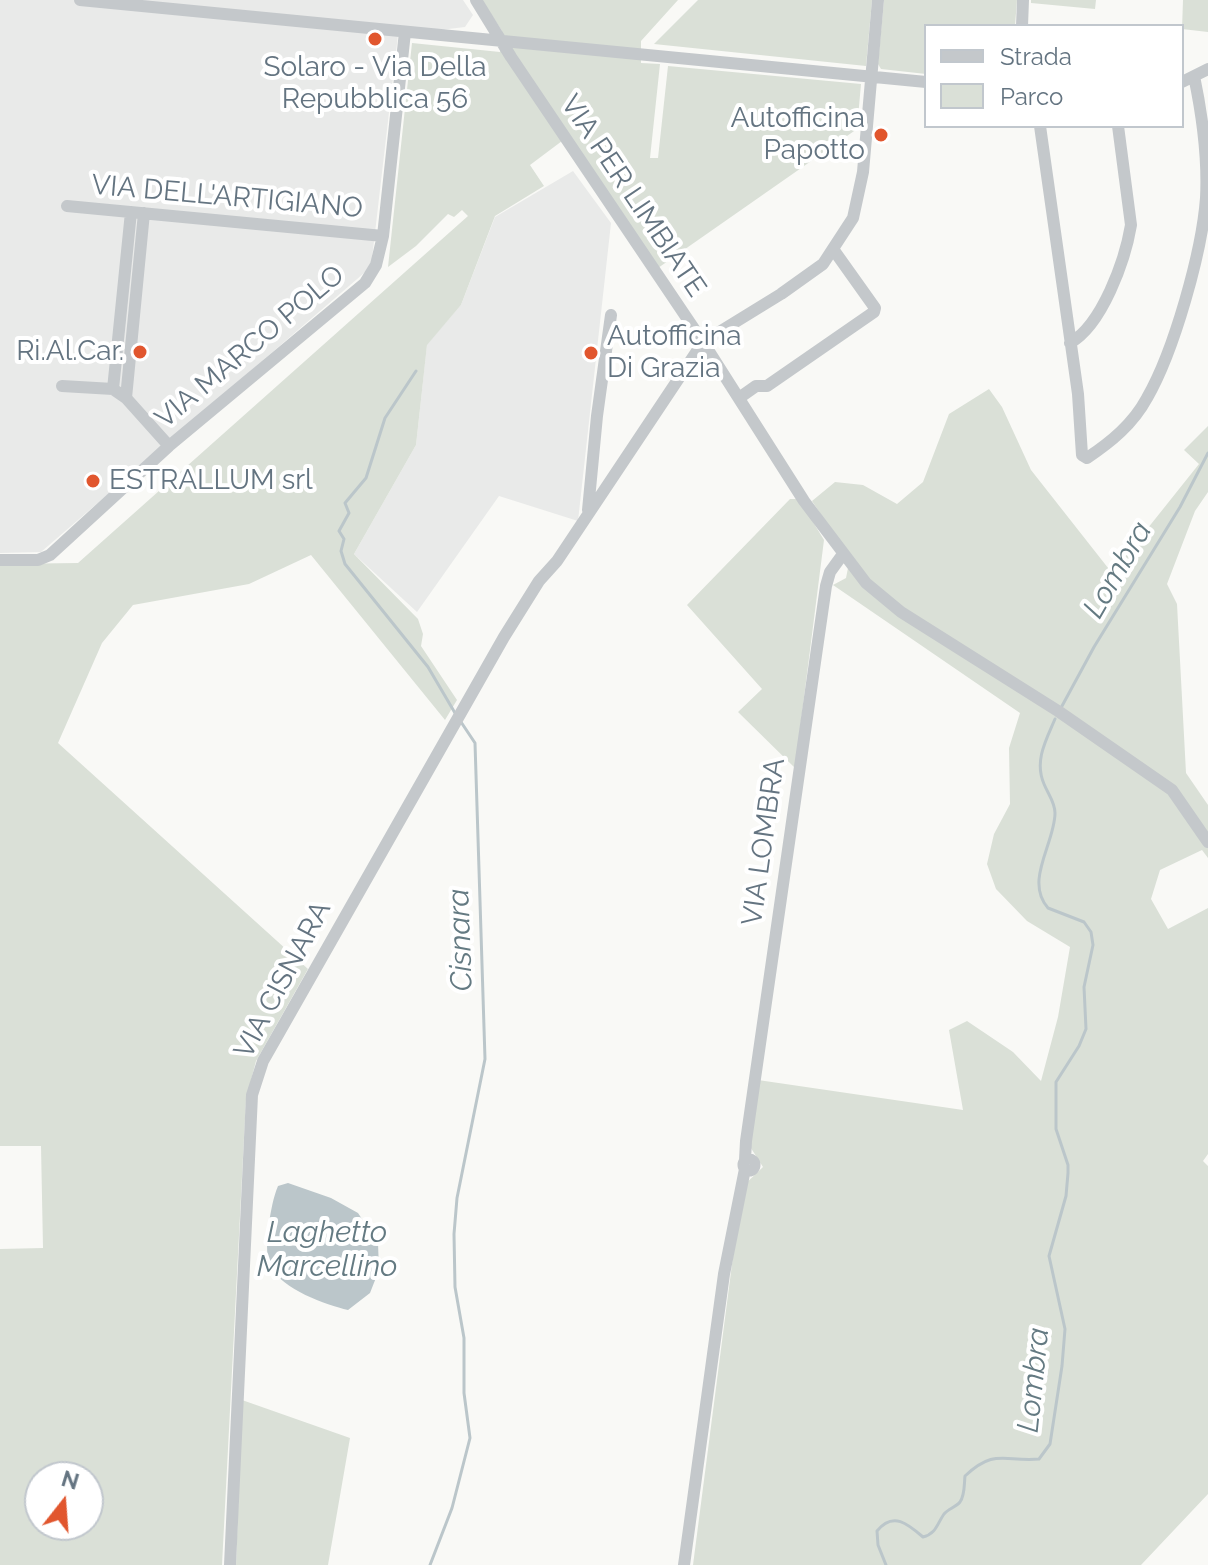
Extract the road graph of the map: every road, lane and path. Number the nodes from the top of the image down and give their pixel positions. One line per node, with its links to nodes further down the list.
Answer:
1 (80, 0): 6 (street)
2 (476, 0): 7 (street, VIA PER LIMBIATE)
3 (878, 0): 9 (street)
4 (1023, 0): 5 (street)
5 (1022, 24)
6 (405, 32): 7 (street); 16 (street, VIA MARCO POLO)
7 (501, 40): 9 (street); 19 (street, VIA PER LIMBIATE)
8 (1208, 69): 10 (street)
9 (871, 77): 11 (street); 17 (street)
10 (1188, 79): 20 (street)
11 (924, 82)
12 (1040, 128): 20 (street)
13 (1118, 128): 20 (street)
14 (67, 206): 15 (street, VIA DELL'ARTIGIANO)
15 (137, 213): 16 (street, VIA DELL'ARTIGIANO); 22 (street); 23 (street)
16 (383, 236): 25 (street, VIA MARCO POLO)
17 (833, 249): 19 (street); 24 (street)
18 (611, 315): 26 (street)
19 (703, 342): 24 (street, VIA PER LIMBIATE); 26 (street, VIA CISNARA)
20 (1070, 343)
21 (62, 386): 22 (street)
22 (113, 389): 23 (street)
23 (126, 398): 25 (street)
24 (739, 398): 27 (street, VIA PER LIMBIATE)
25 (169, 446): 28 (street, VIA MARCO POLO)
26 (588, 513): 30 (street, VIA CISNARA)
27 (843, 554): 29 (street, VIA PER LIMBIATE); 31 (street, VIA LOMBRA)
28 (0, 560)
29 (1208, 842)
30 (230, 1565)
31 (684, 1565)

